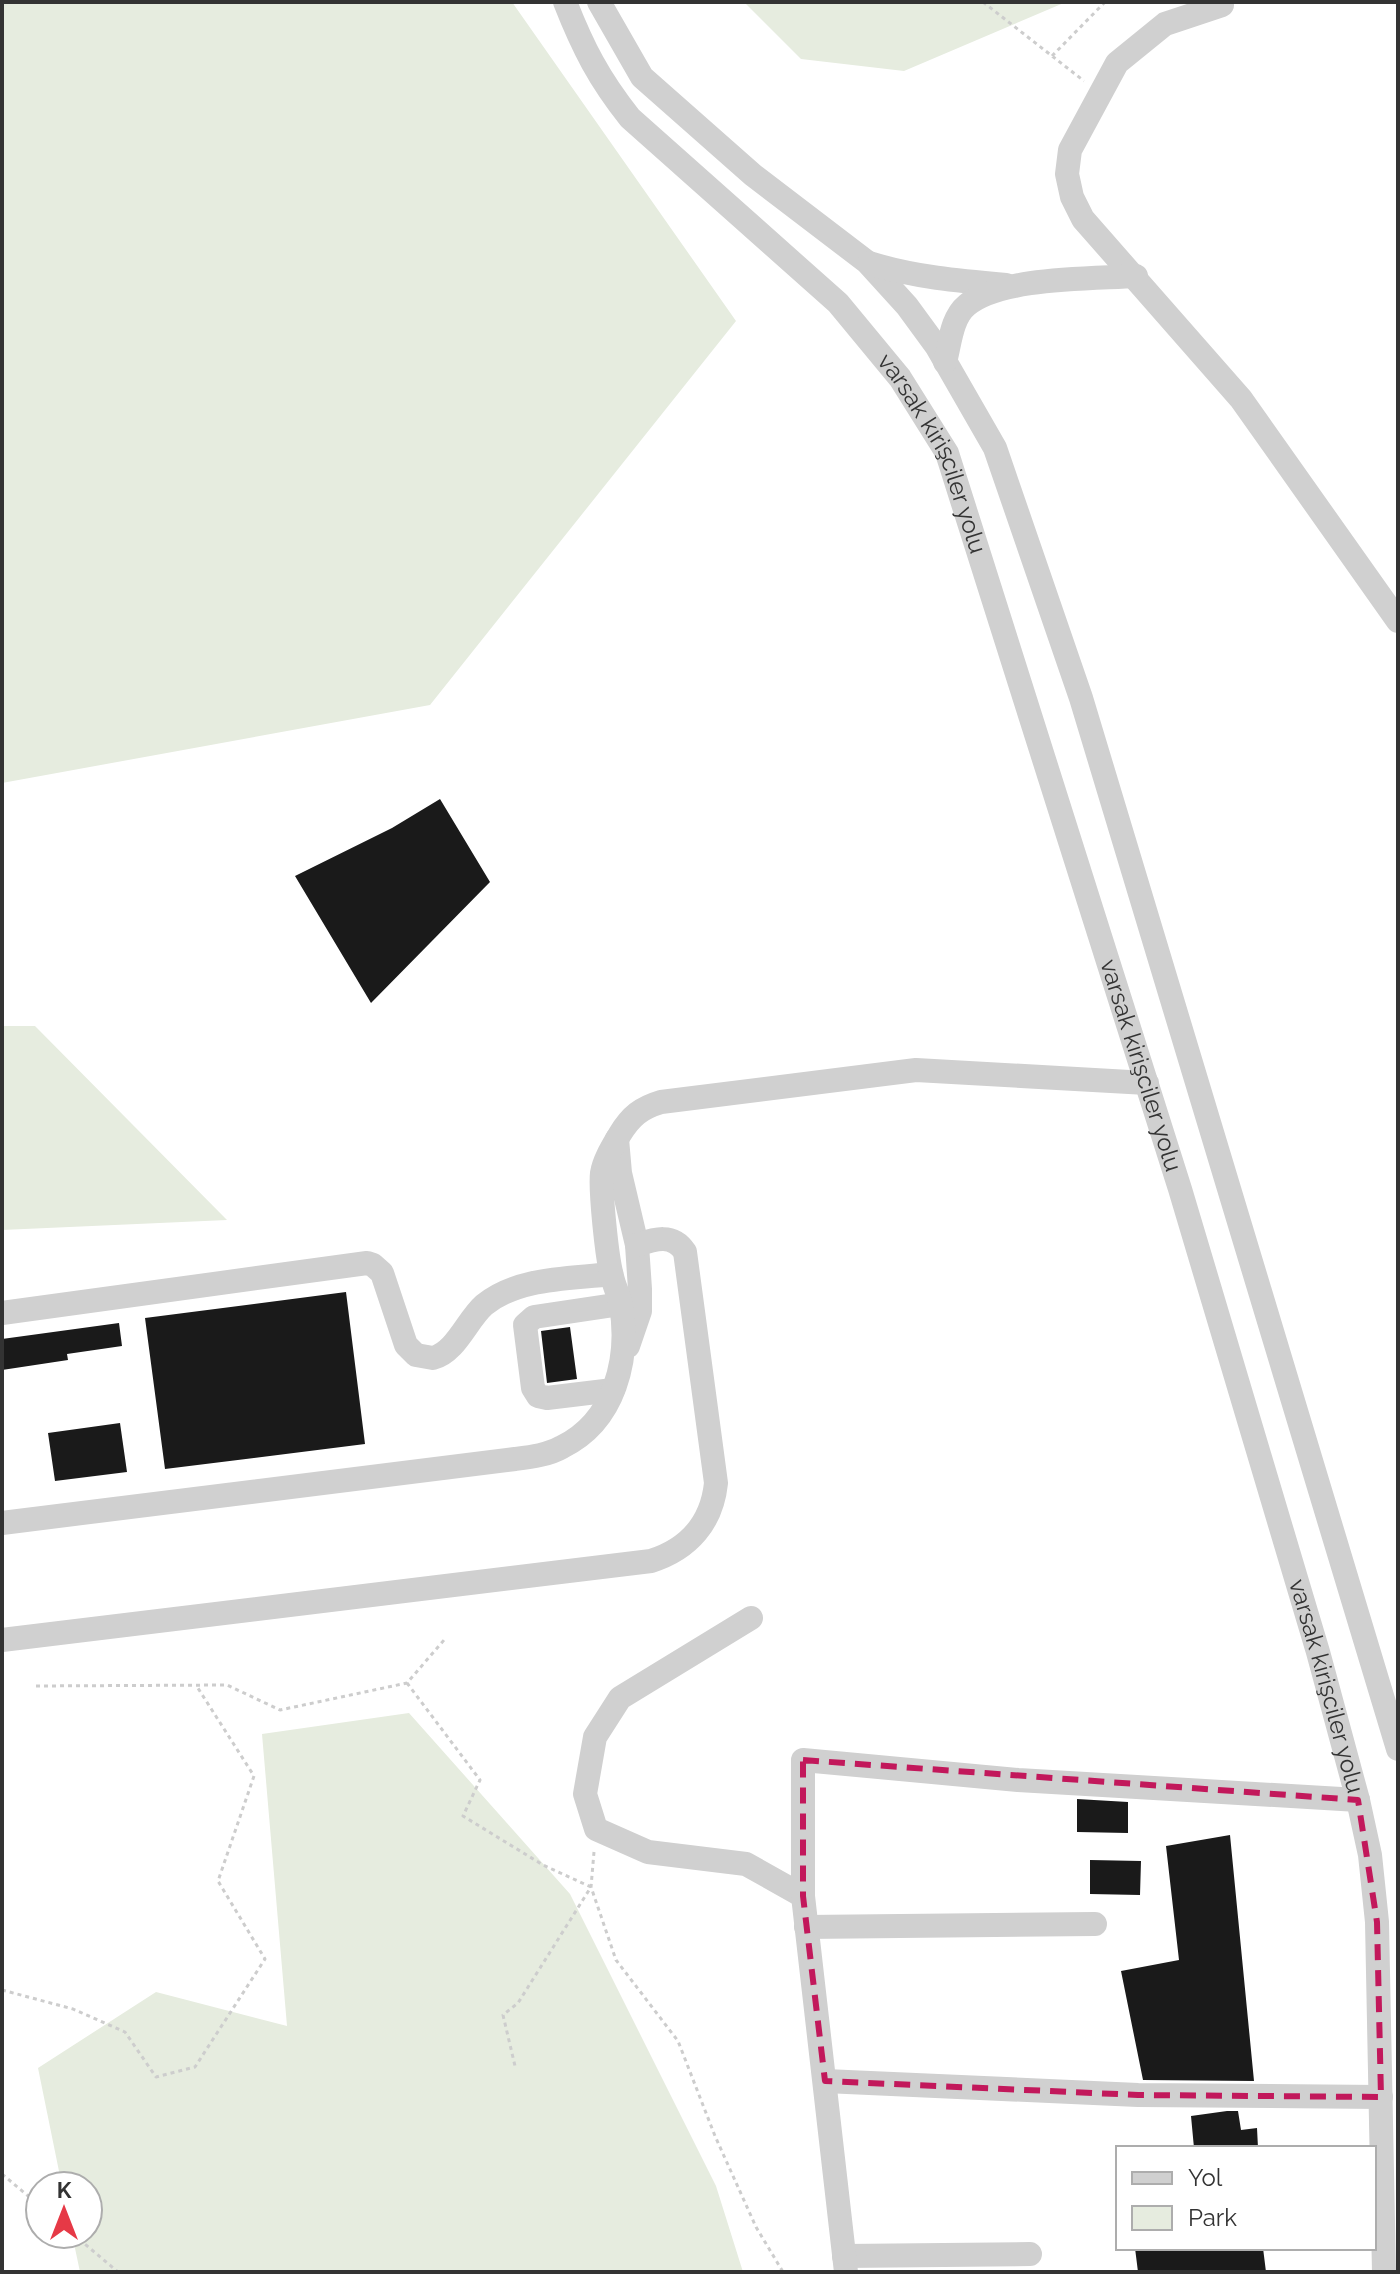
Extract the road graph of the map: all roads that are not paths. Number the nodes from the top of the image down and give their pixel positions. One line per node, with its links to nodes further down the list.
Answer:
1 (565, 2): 9 (street, varsak kirişciler yolu)
2 (599, 2): 4 (street, varsak kirişciler yolu)
3 (1222, 5): 5 (street)
4 (867, 262): 6 (street); 7 (street, varsak kirişciler yolu)
5 (1136, 276): 6 (street); 8 (street)
6 (1017, 285): 7 (street)
7 (945, 362): 20 (street, varsak kirişciler yolu)
8 (1398, 621)
9 (1147, 1083): 10 (street); 21 (street, varsak kirişciler yolu)
10 (617, 1139): 11 (street); 12 (street)
11 (637, 1245): 15 (street); 19 (street)
12 (611, 1274): 13 (street); 14 (street)
13 (621, 1304): 15 (street); 16 (street)
14 (2, 1313)
15 (623, 1360): 16 (street)
16 (613, 1390): 17 (street)
17 (2, 1523)
18 (751, 1618): 22 (street)
19 (2, 1640)
20 (1398, 1749)
21 (1358, 1800): 22 (street); 26 (street, varsak kirişciler yolu)
22 (803, 1896): 24 (street)
23 (1095, 1924): 24 (street)
24 (806, 1927): 25 (street)
25 (825, 2081): 26 (street); 28 (street)
26 (1381, 2097): 29 (street, varsak kirişciler yolu)
27 (1030, 2254): 28 (street)
28 (845, 2264)
29 (1384, 2272)

